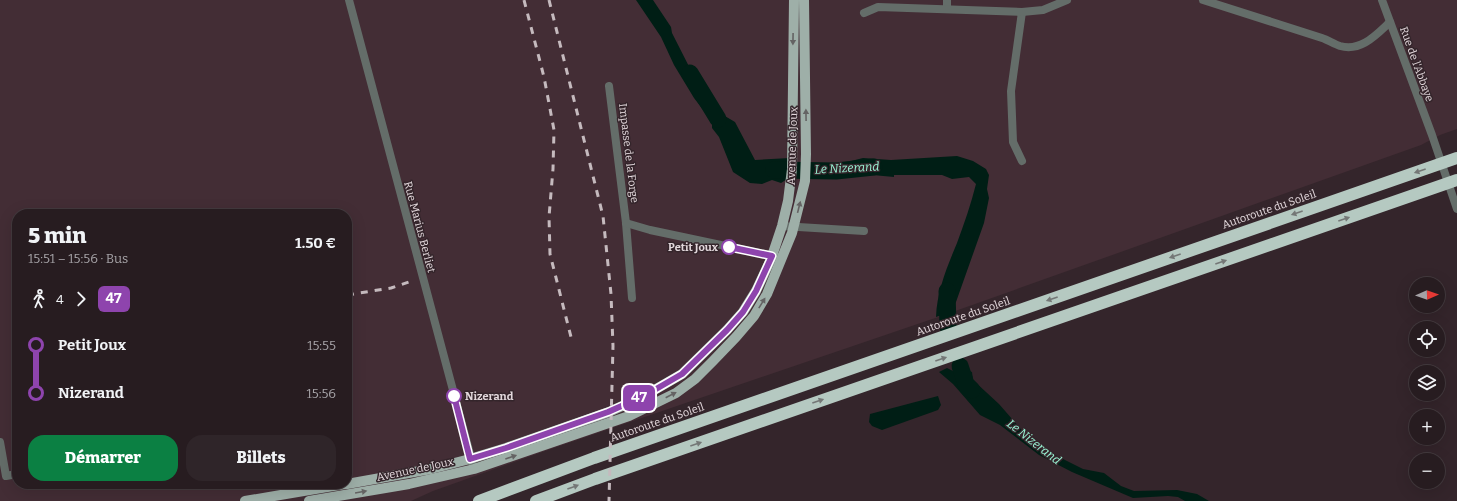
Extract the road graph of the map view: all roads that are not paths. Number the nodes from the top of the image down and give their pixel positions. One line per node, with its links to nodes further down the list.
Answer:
1 (349, 0): 25 (street, Rue Marius Berliet)
2 (794, 0): 18 (main road, Avenue de Joux, one-way to 18)
3 (804, 0): 19 (main road, Avenue de Joux, one-way to 3)
4 (947, 0): 8 (street)
5 (1066, 0): 9 (street)
6 (1203, 0): 11 (street)
7 (1382, 0): 11 (street, Rue de l'Abbaye)
8 (947, 9): 9 (street); 10 (street)
9 (1022, 12): 14 (street)
10 (864, 13)
11 (1390, 22): 16 (street, Rue de l'Abbaye)
12 (609, 86): 17 (street, Impasse de la Forge)
13 (1457, 158): 32 (highway, Autoroute du Soleil, one-way to 32)
14 (1022, 161)
15 (1457, 180): 33 (highway, one-way to 15)
16 (1457, 207)
17 (626, 223): 21 (street); 23 (street, Impasse de la Forge)
18 (782, 226): 19 (street); 21 (main road, Avenue de Joux)
19 (794, 228): 20 (street); 22 (main road, Avenue de Joux)
20 (864, 231)
21 (772, 256): 22 (street); 25 (main road, Avenue de Joux)
22 (783, 258): 25 (main road, Avenue de Joux, one-way to 22)
23 (632, 298)
24 (0, 442): 26 (street)
25 (472, 464): 27 (main road, Avenue de Joux); 31 (main road, Avenue de Joux, one-way to 25)
26 (12, 475)
27 (352, 483)
28 (318, 489): 29 (main road, Avenue de Joux)
29 (312, 490): 30 (main road, Avenue de Joux); 31 (main road)
30 (245, 501)
31 (311, 501)
32 (479, 501)
33 (536, 501)

